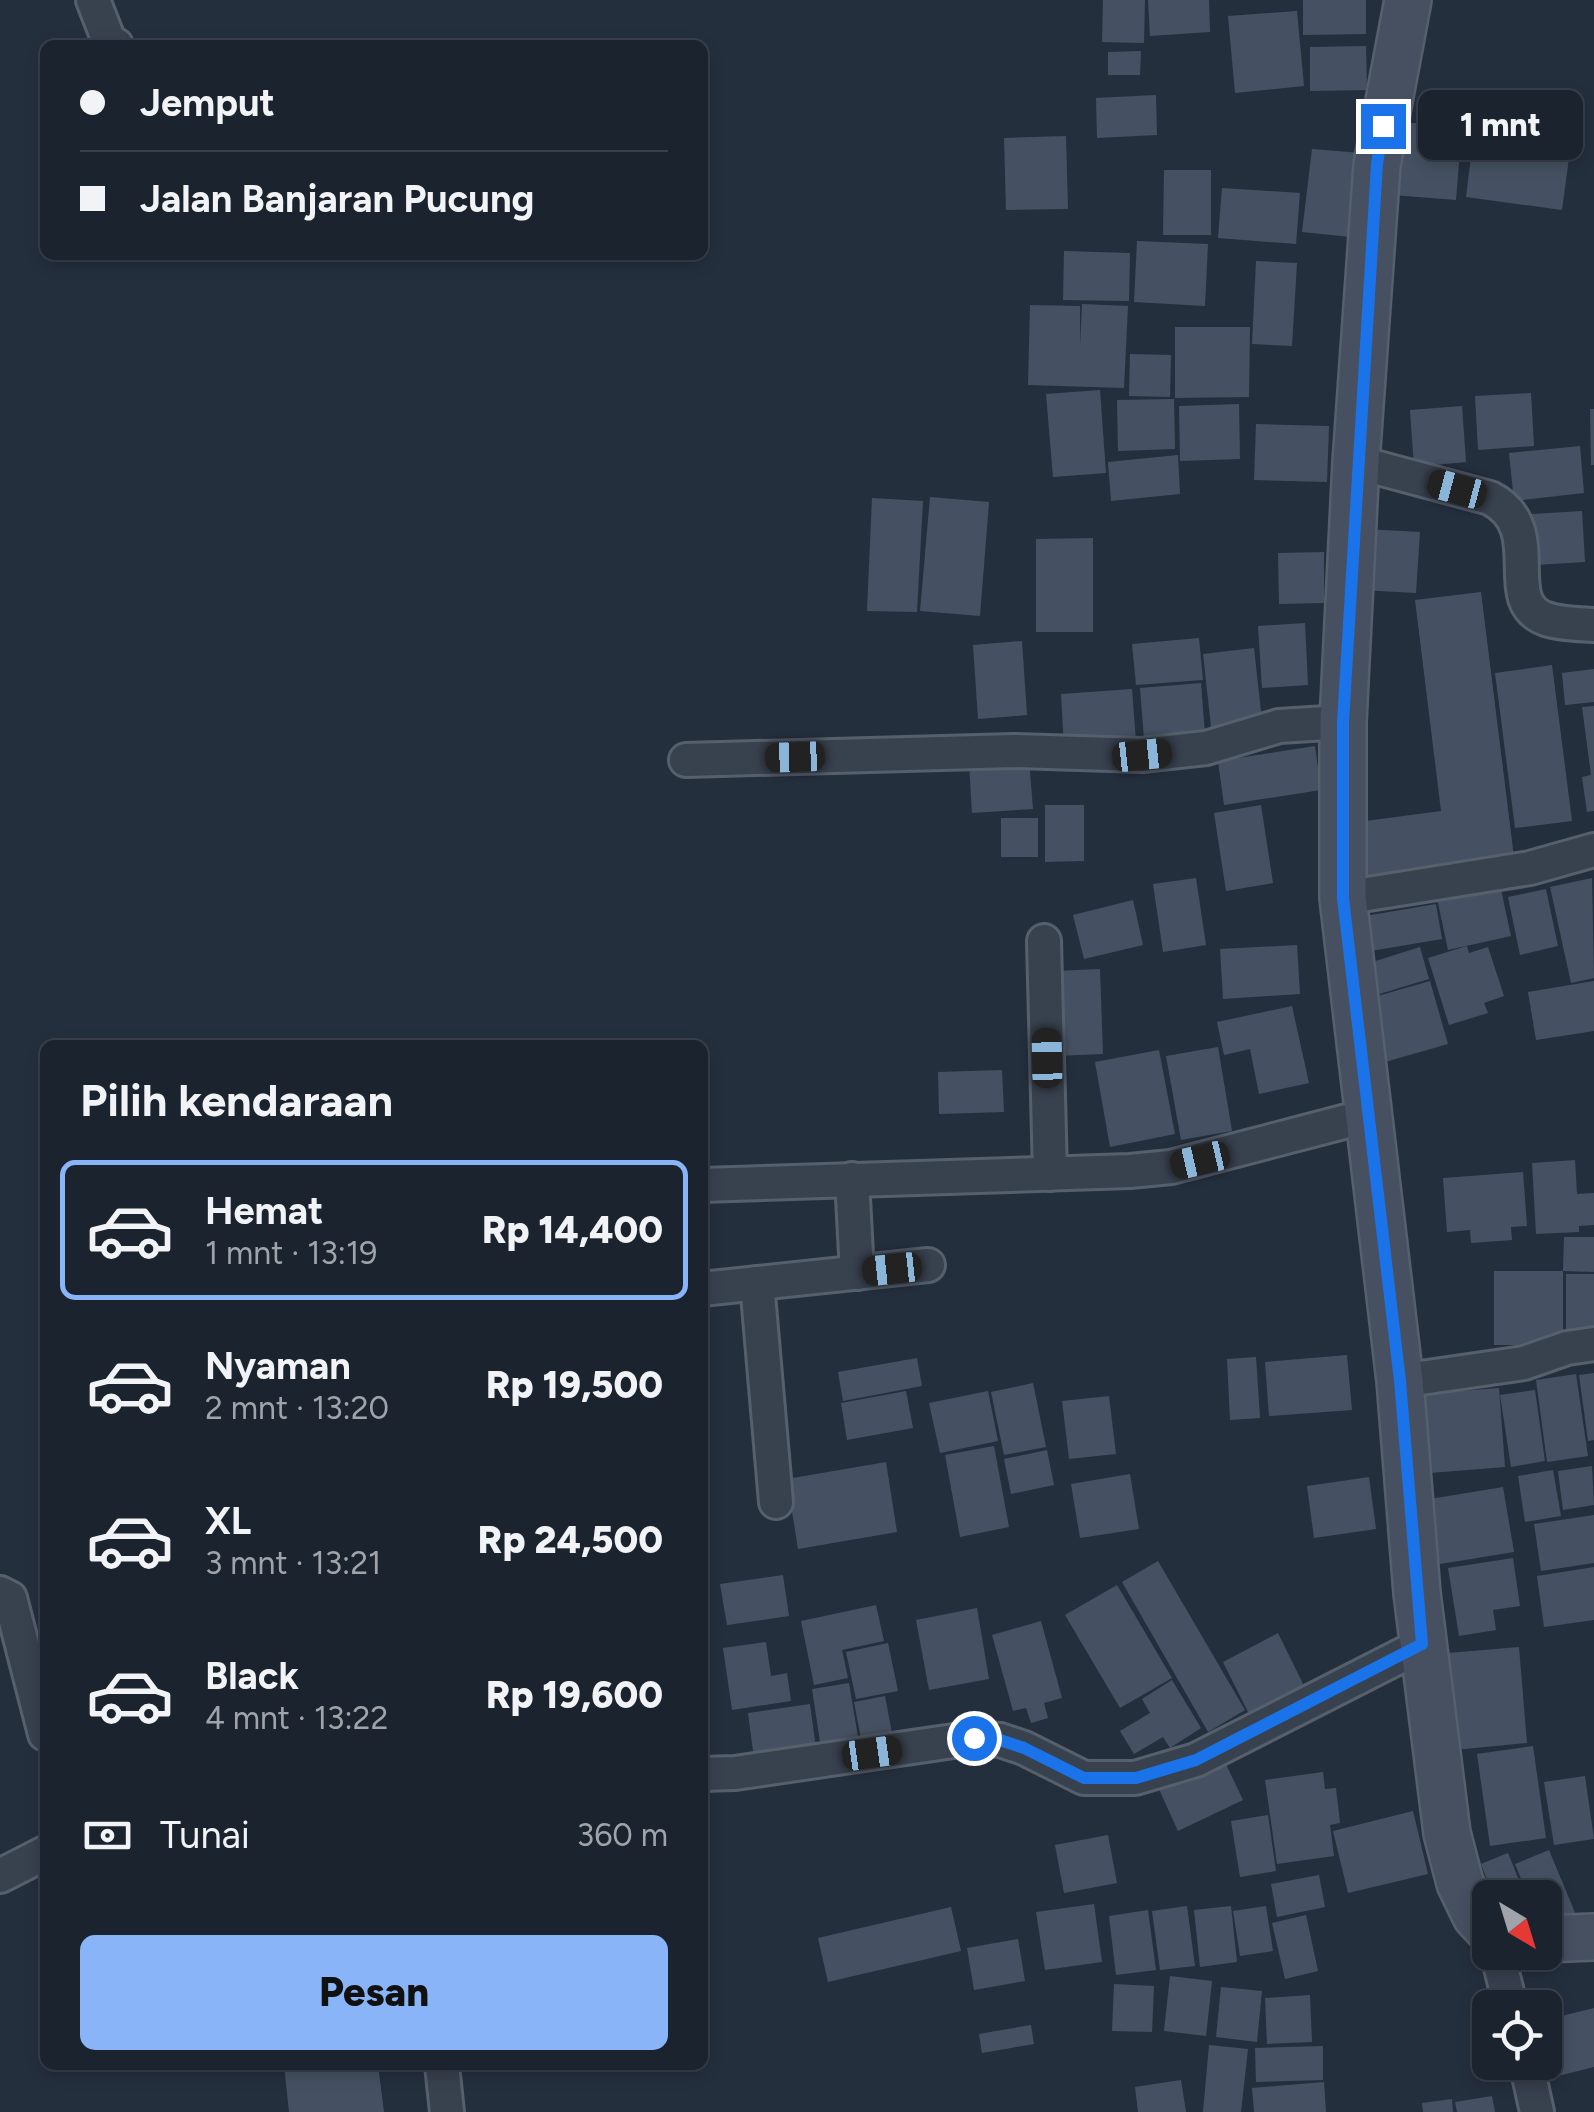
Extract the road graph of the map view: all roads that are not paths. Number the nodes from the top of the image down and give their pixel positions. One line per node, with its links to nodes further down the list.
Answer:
1 (93, 0): 3 (street)
2 (1408, 0): 4 (street)
3 (109, 40)
4 (1356, 462): 5 (street); 6 (street)
5 (1594, 625)
6 (1343, 722): 7 (street); 9 (street)
7 (686, 760)
8 (1594, 850): 9 (street)
9 (1343, 898): 11 (street)
10 (1044, 941): 12 (street)
11 (1370, 1115): 12 (street); 20 (street)
12 (1050, 1174): 13 (street)
13 (852, 1179): 14 (street); 16 (street)
14 (708, 1185)
15 (928, 1265): 16 (street)
16 (857, 1272): 17 (street)
17 (757, 1283): 18 (street); 21 (street)
18 (708, 1287)
19 (1594, 1344): 20 (street)
20 (1400, 1381): 23 (street)
21 (776, 1502)
22 (0, 1592): 24 (street)
23 (1422, 1644): 25 (street); 28 (street)
24 (40, 1715)
25 (708, 1774)
26 (40, 1856): 27 (street)
27 (0, 1876)
28 (1472, 1908)
29 (1594, 1937): 30 (street)
30 (1562, 1938)
31 (443, 2070): 33 (street)
32 (1530, 2080): 34 (street)
33 (448, 2112)
34 (1537, 2112)

